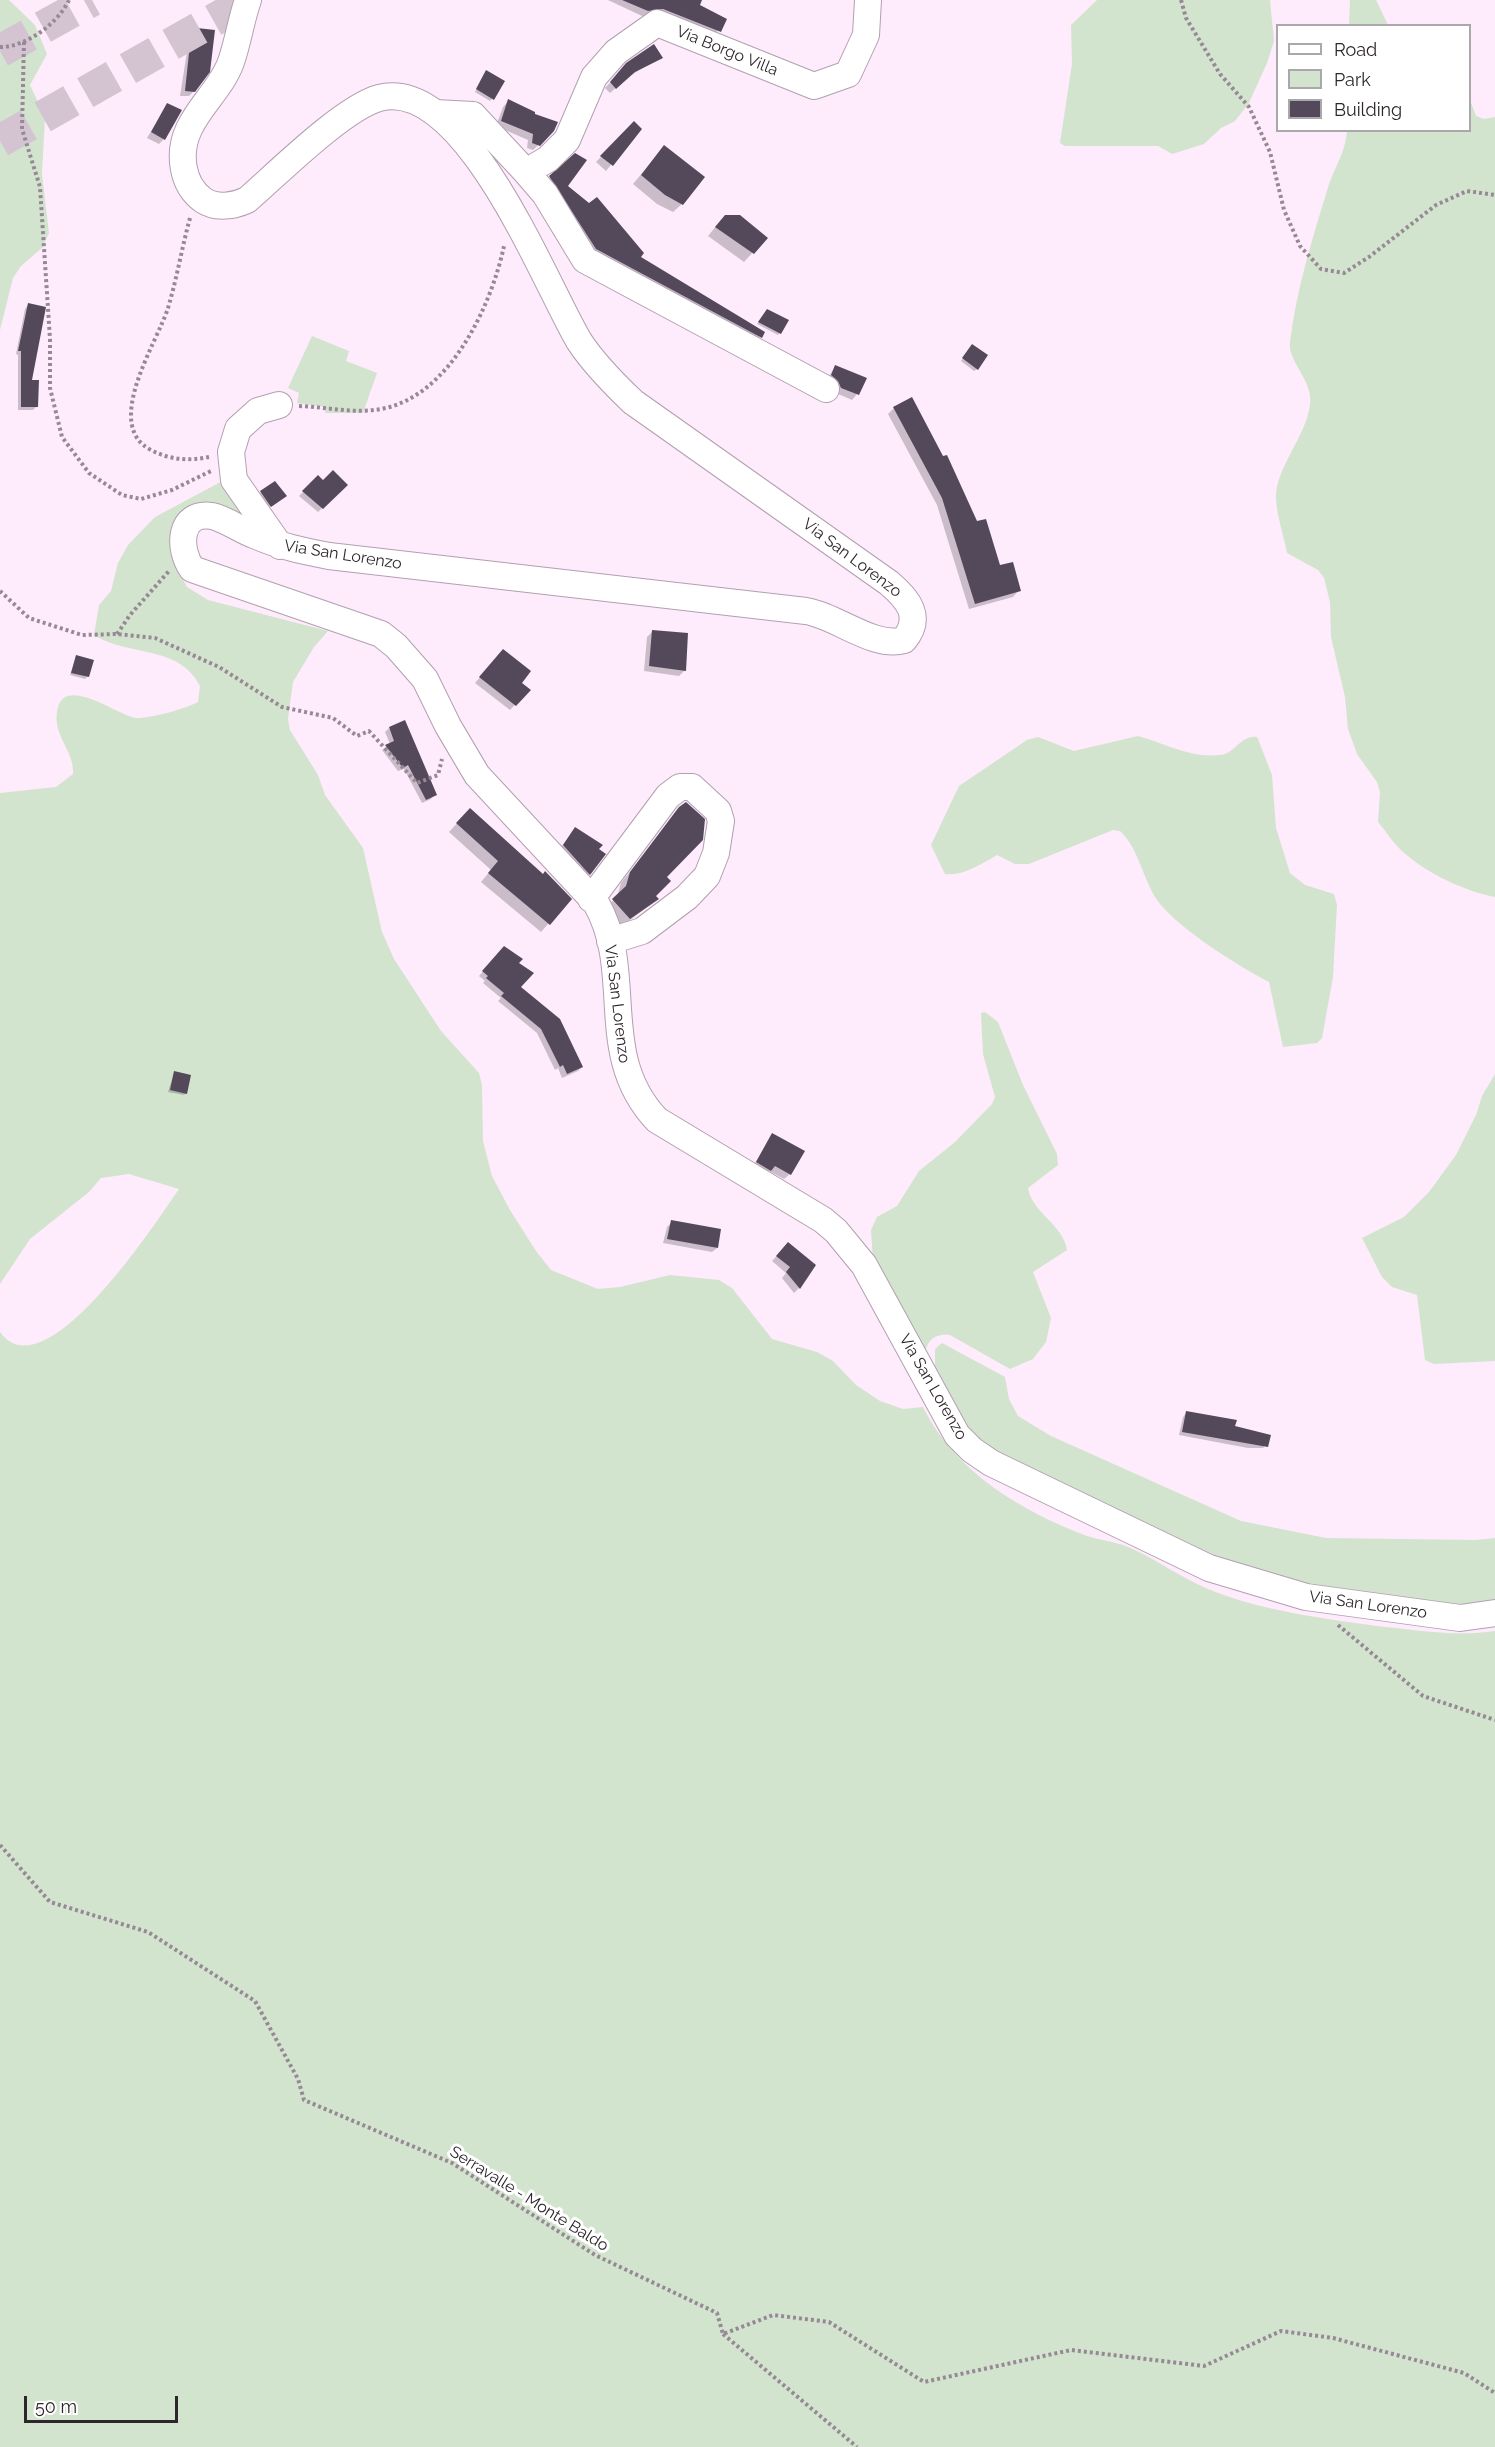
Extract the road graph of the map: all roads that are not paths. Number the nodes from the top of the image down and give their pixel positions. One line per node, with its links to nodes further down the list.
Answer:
1 (868, 0): 4 (street, Via Borgo Villa)
2 (242, 6): 3 (street, Via San Lorenzo)
3 (435, 113): 4 (street); 7 (street, Via San Lorenzo)
4 (526, 172): 5 (street)
5 (826, 389)
6 (279, 405): 7 (street)
7 (280, 546): 8 (street, Via San Lorenzo)
8 (591, 899): 9 (street, Via San Lorenzo); 9 (street)
9 (610, 941): 10 (street, Via San Lorenzo)
10 (1495, 1613)

